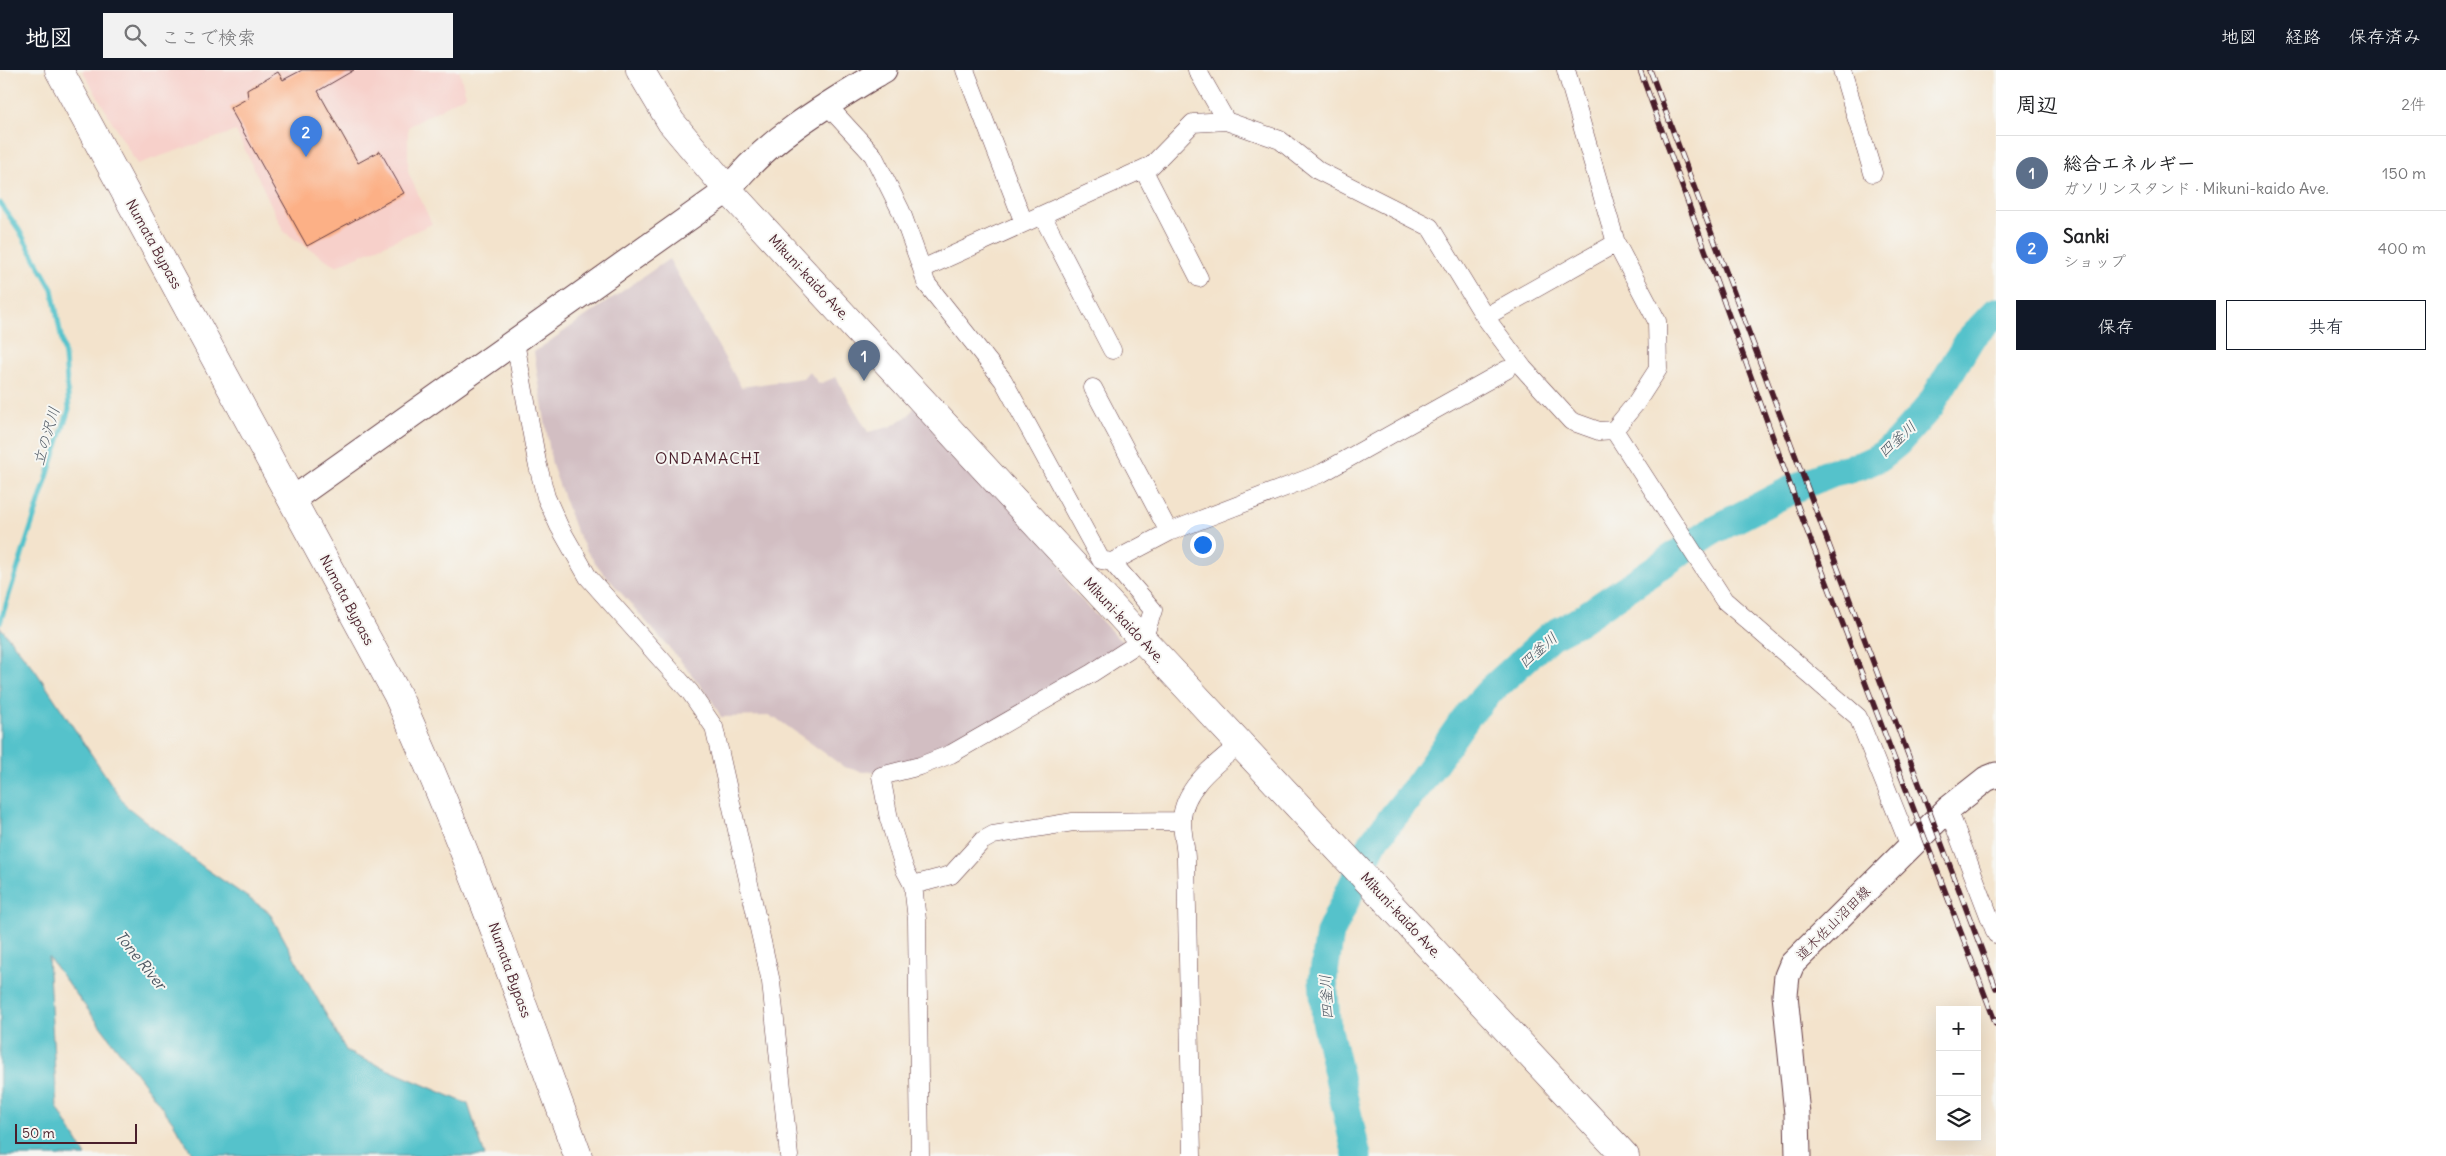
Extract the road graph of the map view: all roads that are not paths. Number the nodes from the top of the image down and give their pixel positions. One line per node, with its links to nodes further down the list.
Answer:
1 (59, 70): 24 (highway, Numata Bypass)
2 (640, 70): 12 (highway, Mikuni-kaido Ave.)
3 (884, 70): 8 (street)
4 (965, 70): 14 (street)
5 (1197, 70): 9 (street)
6 (1566, 70): 15 (street)
7 (1842, 70): 11 (street)
8 (827, 105): 12 (street); 16 (street)
9 (1226, 121): 10 (street); 18 (street)
10 (1143, 169): 13 (street); 17 (street)
11 (1873, 173)
12 (728, 190): 19 (street); 27 (highway, Mikuni-kaido Ave.)
13 (1042, 216): 14 (street); 20 (street)
14 (1024, 223): 16 (street)
15 (1616, 243): 18 (street); 23 (street)
16 (922, 269): 26 (street)
17 (1199, 278)
18 (1485, 317): 23 (street)
19 (515, 342): 24 (street); 36 (street)
20 (1112, 350)
21 (1506, 370): 25 (street)
22 (1093, 388): 25 (street)
23 (1614, 430): 32 (street)
24 (293, 499): 35 (highway, Numata Bypass)
25 (1168, 532): 26 (street)
26 (1112, 562): 27 (street)
27 (1143, 640): 28 (highway, Mikuni-kaido Ave.); 33 (street)
28 (1240, 744): 31 (street); 39 (highway, Mikuni-kaido Ave.)
29 (1996, 775): 30 (street, 道木佐山沼田線)
30 (1948, 809): 32 (street, 道木佐山沼田線); 34 (street)
31 (1182, 821): 33 (street); 38 (street)
32 (1910, 847): 40 (street, 道木佐山沼田線)
33 (913, 885): 37 (street)
34 (1996, 934)
35 (578, 1156)
36 (789, 1156)
37 (920, 1156)
38 (1192, 1156)
39 (1625, 1156)
40 (1798, 1156)

